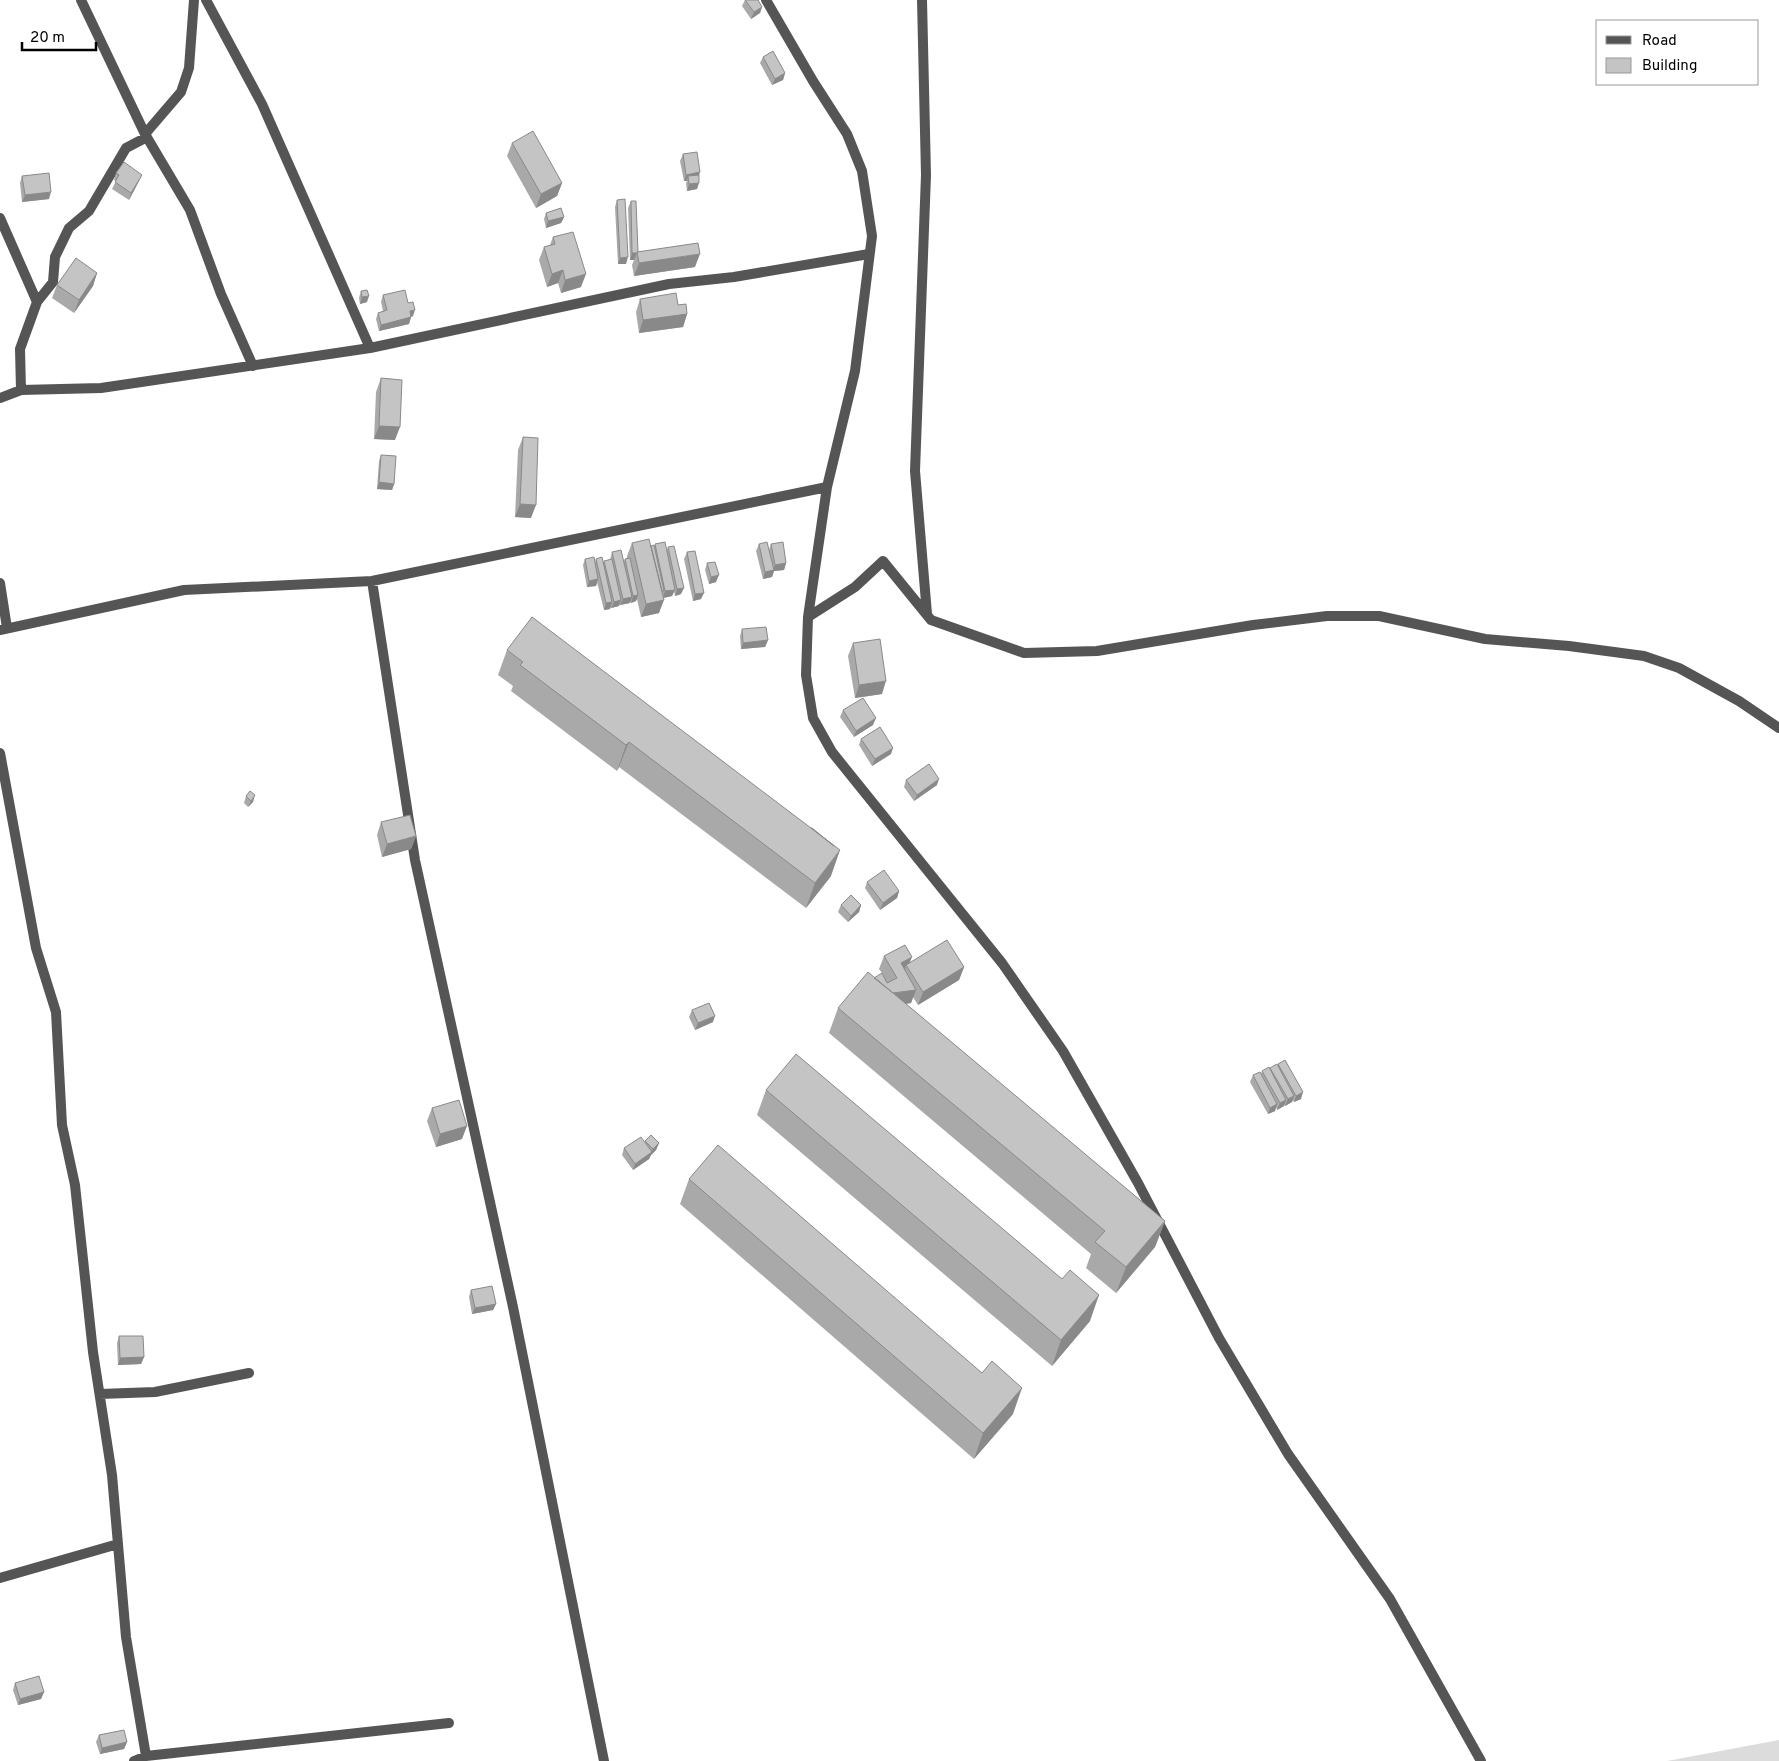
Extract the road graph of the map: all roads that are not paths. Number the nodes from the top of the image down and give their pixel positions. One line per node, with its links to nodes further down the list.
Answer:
1 (81, 0): 6 (street)
2 (194, 0): 6 (street)
3 (206, 0): 10 (street)
4 (766, 0): 8 (street)
5 (922, 0): 17 (street)
6 (146, 136): 9 (street); 11 (street)
7 (0, 218): 9 (street)
8 (870, 254): 10 (street); 14 (street)
9 (37, 302): 12 (street)
10 (370, 348): 11 (street)
11 (254, 366): 12 (street)
12 (20, 390): 13 (street)
13 (0, 398)
14 (827, 487): 15 (street); 18 (street)
15 (372, 581): 19 (street); 29 (street)
16 (0, 583): 19 (street)
17 (927, 614): 18 (street); 20 (street)
18 (808, 617): 30 (street)
19 (3, 629)
20 (1779, 728)
21 (0, 753): 23 (street)
22 (249, 1373): 23 (street)
23 (100, 1394): 24 (street)
24 (118, 1544): 25 (street); 27 (street)
25 (0, 1578)
26 (449, 1723): 27 (street)
27 (146, 1756): 28 (street)
28 (134, 1761)
29 (604, 1761)
30 (1481, 1761)

